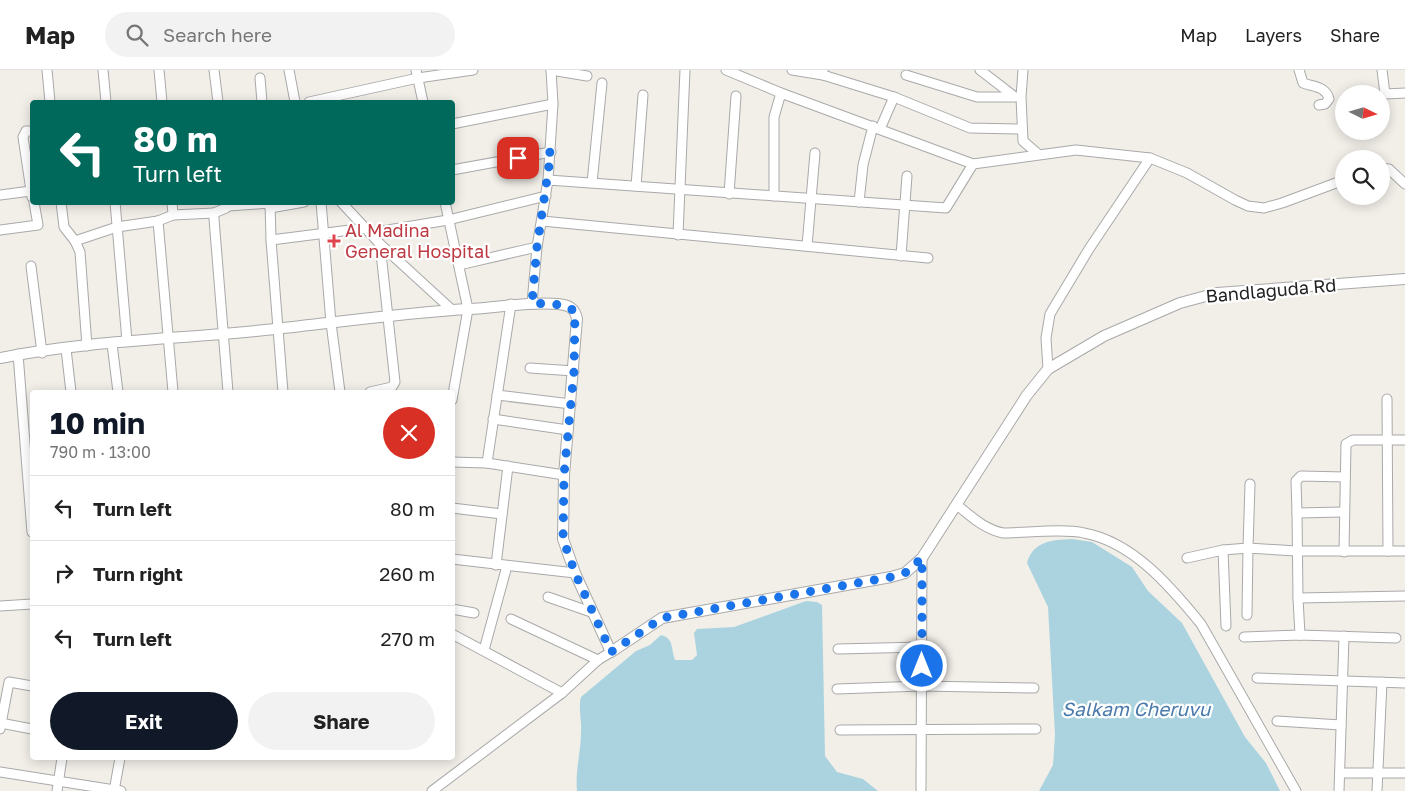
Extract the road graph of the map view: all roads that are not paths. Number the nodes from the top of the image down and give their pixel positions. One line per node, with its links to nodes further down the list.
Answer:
1 (47, 70): 27 (street)
2 (103, 70): 28 (street)
3 (159, 70): 29 (street)
4 (214, 70): 30 (street)
5 (289, 70): 32 (street)
6 (473, 70): 16 (street)
7 (551, 70): 18 (street); 35 (street)
8 (686, 70): 55 (street)
9 (726, 70): 21 (street)
10 (792, 70): 15 (street)
11 (980, 70): 26 (street)
12 (1023, 70): 26 (street)
13 (1299, 70): 36 (street)
14 (1382, 70): 22 (street)
15 (823, 72): 25 (street)
16 (417, 74): 33 (street); 34 (street)
17 (906, 75): 26 (street)
18 (587, 76)
19 (260, 78): 31 (street)
20 (602, 83): 51 (street)
21 (781, 93): 38 (street); 60 (street)
22 (1405, 93)
23 (643, 95): 54 (street)
24 (736, 96): 57 (street)
25 (894, 97): 38 (street); 39 (street)
26 (1017, 97): 39 (street)
27 (50, 100)
28 (106, 100)
29 (162, 100)
30 (218, 100)
31 (262, 100)
32 (295, 100)
33 (317, 100)
34 (423, 100)
35 (553, 104): 37 (street); 41 (street)
36 (1319, 105)
37 (455, 123)
38 (876, 128): 45 (street); 62 (street)
39 (1021, 129): 43 (street)
40 (30, 131): 50 (street)
41 (551, 152): 46 (street); 49 (street)
42 (815, 153): 61 (street)
43 (1038, 154): 44 (street); 45 (street)
44 (1150, 158): 52 (street); 110 (street)
45 (973, 164): 72 (street)
46 (455, 169)
47 (1390, 169): 53 (street)
48 (907, 176): 72 (street)
49 (548, 180): 51 (street); 59 (street)
50 (30, 182)
51 (592, 183): 54 (street)
52 (1335, 183)
53 (1405, 184)
54 (636, 186): 55 (street)
55 (680, 191): 57 (street); 82 (street)
56 (30, 194): 58 (street)
57 (729, 194): 60 (street)
58 (0, 195)
59 (546, 196): 75 (street); 77 (street)
60 (774, 196): 61 (street)
61 (811, 200): 62 (street); 86 (street)
62 (859, 202): 72 (street)
63 (35, 205): 79 (street)
64 (61, 205): 84 (street)
65 (115, 205): 78 (street)
66 (172, 205): 74 (street)
67 (226, 205): 73 (street)
68 (270, 205): 83 (street)
69 (321, 205): 81 (street)
70 (345, 205): 80 (street)
71 (445, 205): 75 (street)
72 (905, 206): 88 (street)
73 (214, 212): 74 (street); 100 (street)
74 (173, 215): 76 (street)
75 (448, 220): 80 (street); 90 (street)
76 (158, 221): 78 (street); 101 (street)
77 (542, 221): 82 (street); 87 (street)
78 (117, 227): 84 (street); 102 (street)
79 (0, 230)
80 (368, 230): 81 (street); 85 (street)
81 (324, 234): 83 (street); 98 (street)
82 (678, 235): 86 (street)
83 (271, 240): 99 (street)
84 (75, 241): 104 (street)
85 (380, 244): 95 (street); 97 (street)
86 (807, 246): 88 (street)
87 (537, 247): 90 (street); 93 (street)
88 (901, 256): 89 (street)
89 (928, 258)
90 (459, 265): 96 (street)
91 (31, 266): 106 (street)
92 (1405, 279): 110 (street, Bandlaguda Rd)
93 (532, 303): 94 (street); 111 (street)
94 (511, 304): 96 (street); 120 (street)
95 (451, 309): 96 (street); 97 (street)
96 (468, 309): 119 (street)
97 (388, 315): 98 (street); 118 (street)
98 (331, 323): 99 (street); 117 (street)
99 (277, 329): 100 (street); 116 (street)
100 (222, 335): 101 (street); 115 (street)
101 (167, 339): 102 (street); 114 (street)
102 (127, 341): 103 (street)
103 (112, 344): 104 (street); 113 (street)
104 (87, 346): 105 (street)
105 (66, 349): 106 (street); 112 (street)
106 (42, 353): 107 (street)
107 (18, 354): 108 (street); 134 (street)
108 (0, 358)
109 (530, 368): 111 (street)
110 (1048, 369): 133 (street, Bandlaguda Rd)
111 (574, 371): 122 (street)
112 (71, 390)
113 (118, 390)
114 (174, 390)
115 (228, 390)
116 (283, 390)
117 (340, 390)
118 (379, 390)
119 (454, 390)
120 (497, 395): 122 (street); 123 (street)
121 (1387, 399): 125 (street)
122 (571, 404): 124 (street)
123 (493, 419): 124 (street); 128 (street)
124 (568, 430): 130 (street)
125 (1387, 440): 126 (street); 131 (street); 142 (street)
126 (1405, 440)
127 (455, 462): 128 (street)
128 (487, 463): 129 (street)
129 (508, 466): 130 (street); 138 (street)
130 (564, 475): 150 (street)
131 (1345, 476): 136 (street); 137 (street)
132 (1250, 484): 139 (street)
133 (957, 505): 146 (street, Bandlaguda Rd); 200 (street)
134 (30, 507)
135 (455, 508): 138 (street)
136 (1343, 512): 137 (street); 144 (street)
137 (1297, 513): 141 (street)
138 (502, 514): 148 (street)
139 (1248, 548): 140 (street); 141 (street); 159 (street)
140 (1222, 550): 147 (street); 161 (street)
141 (1296, 551): 144 (street); 153 (street)
142 (1388, 551): 143 (street); 144 (street)
143 (1405, 551)
144 (1344, 552)
145 (455, 558): 148 (street)
146 (922, 558): 167 (street); 170 (street, Bandlaguda Rd)
147 (1187, 558)
148 (496, 565): 149 (street)
149 (506, 566): 150 (street); 169 (street)
150 (575, 573): 157 (street)
151 (1405, 596): 153 (street)
152 (548, 597): 157 (street)
153 (1298, 598): 162 (street)
154 (30, 604): 155 (street)
155 (0, 606)
156 (455, 610): 158 (street)
157 (591, 612): 170 (street)
158 (474, 613)
159 (1247, 615)
160 (511, 618): 171 (street)
161 (1226, 626)
162 (1300, 635): 164 (street); 165 (street)
163 (455, 636): 169 (street)
164 (1344, 636): 166 (street); 173 (street)
165 (1244, 637)
166 (1396, 638)
167 (922, 647): 168 (street); 178 (street)
168 (838, 649)
169 (484, 650): 181 (street)
170 (611, 652): 171 (street)
171 (598, 660): 181 (street)
172 (1257, 678): 173 (street)
173 (1343, 679): 175 (street); 183 (street)
174 (4, 682): 177 (street); 184 (street)
175 (1382, 682): 176 (street); 192 (street)
176 (1405, 683)
177 (30, 686)
178 (921, 686): 179 (street); 180 (street); 188 (street)
179 (1034, 688)
180 (837, 689)
181 (562, 693): 199 (street)
182 (1277, 721): 183 (street)
183 (1341, 725): 193 (street)
184 (0, 726): 185 (street)
185 (30, 728)
186 (1036, 729): 188 (street)
187 (840, 730): 188 (street)
188 (921, 731): 196 (street)
189 (62, 760): 195 (street)
190 (120, 760): 198 (street)
191 (0, 772): 195 (street)
192 (1378, 772): 193 (street); 194 (street); 202 (street)
193 (1340, 773): 201 (street)
194 (1405, 773)
195 (59, 781): 197 (street); 198 (street)
196 (921, 789)
197 (57, 791)
198 (116, 791)
199 (432, 791)
200 (1296, 791)
201 (1339, 791)
202 (1377, 791)

